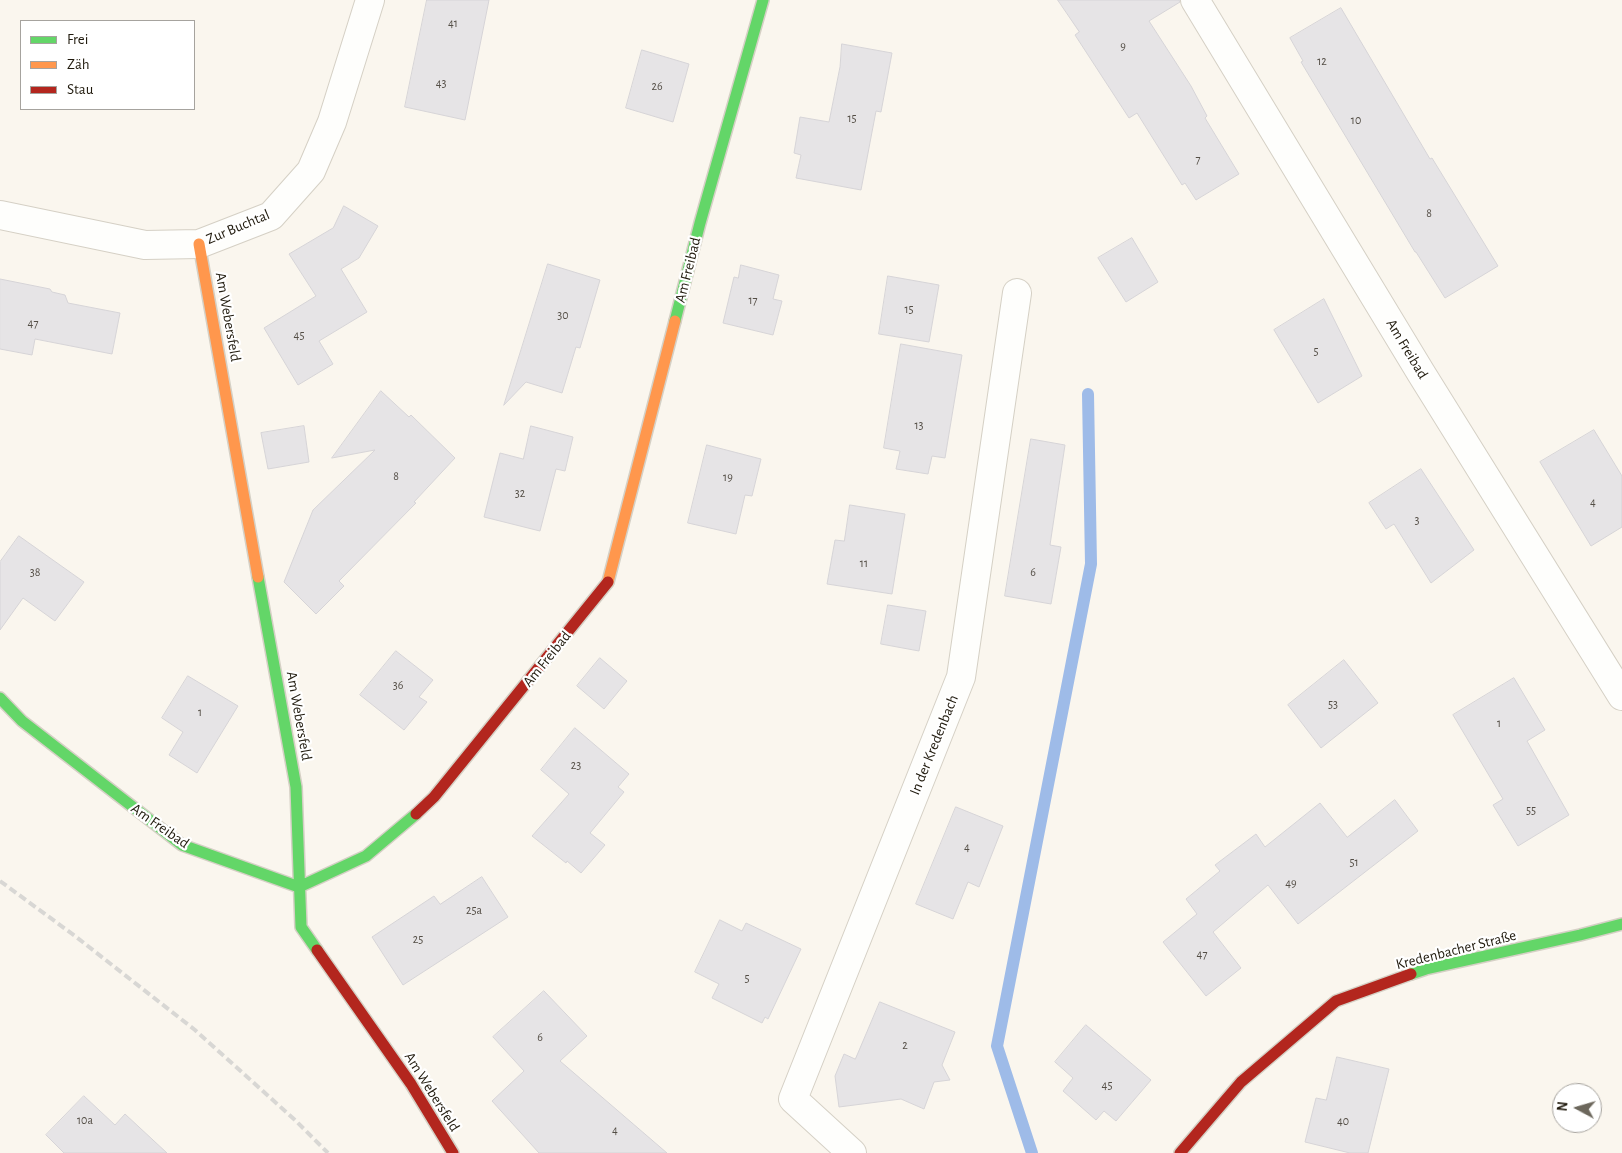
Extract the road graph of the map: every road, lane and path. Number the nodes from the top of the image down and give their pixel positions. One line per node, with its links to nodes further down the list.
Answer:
1 (370, 0): 5 (street, Zur Buchtal)
2 (763, 0): 9 (street, Am Freibad)
3 (1195, 0): 7 (street, Am Freibad)
4 (0, 215): 5 (street, Zur Buchtal)
5 (199, 244): 9 (street, Am Webersfeld)
6 (1017, 293): 12 (street, In der Kredenbach)
7 (1622, 696)
8 (0, 698): 9 (street, Am Freibad)
9 (299, 887): 11 (street, Am Webersfeld)
10 (1622, 924): 13 (street, Kredenbacher Straße)
11 (453, 1153)
12 (852, 1153)
13 (1180, 1153)

